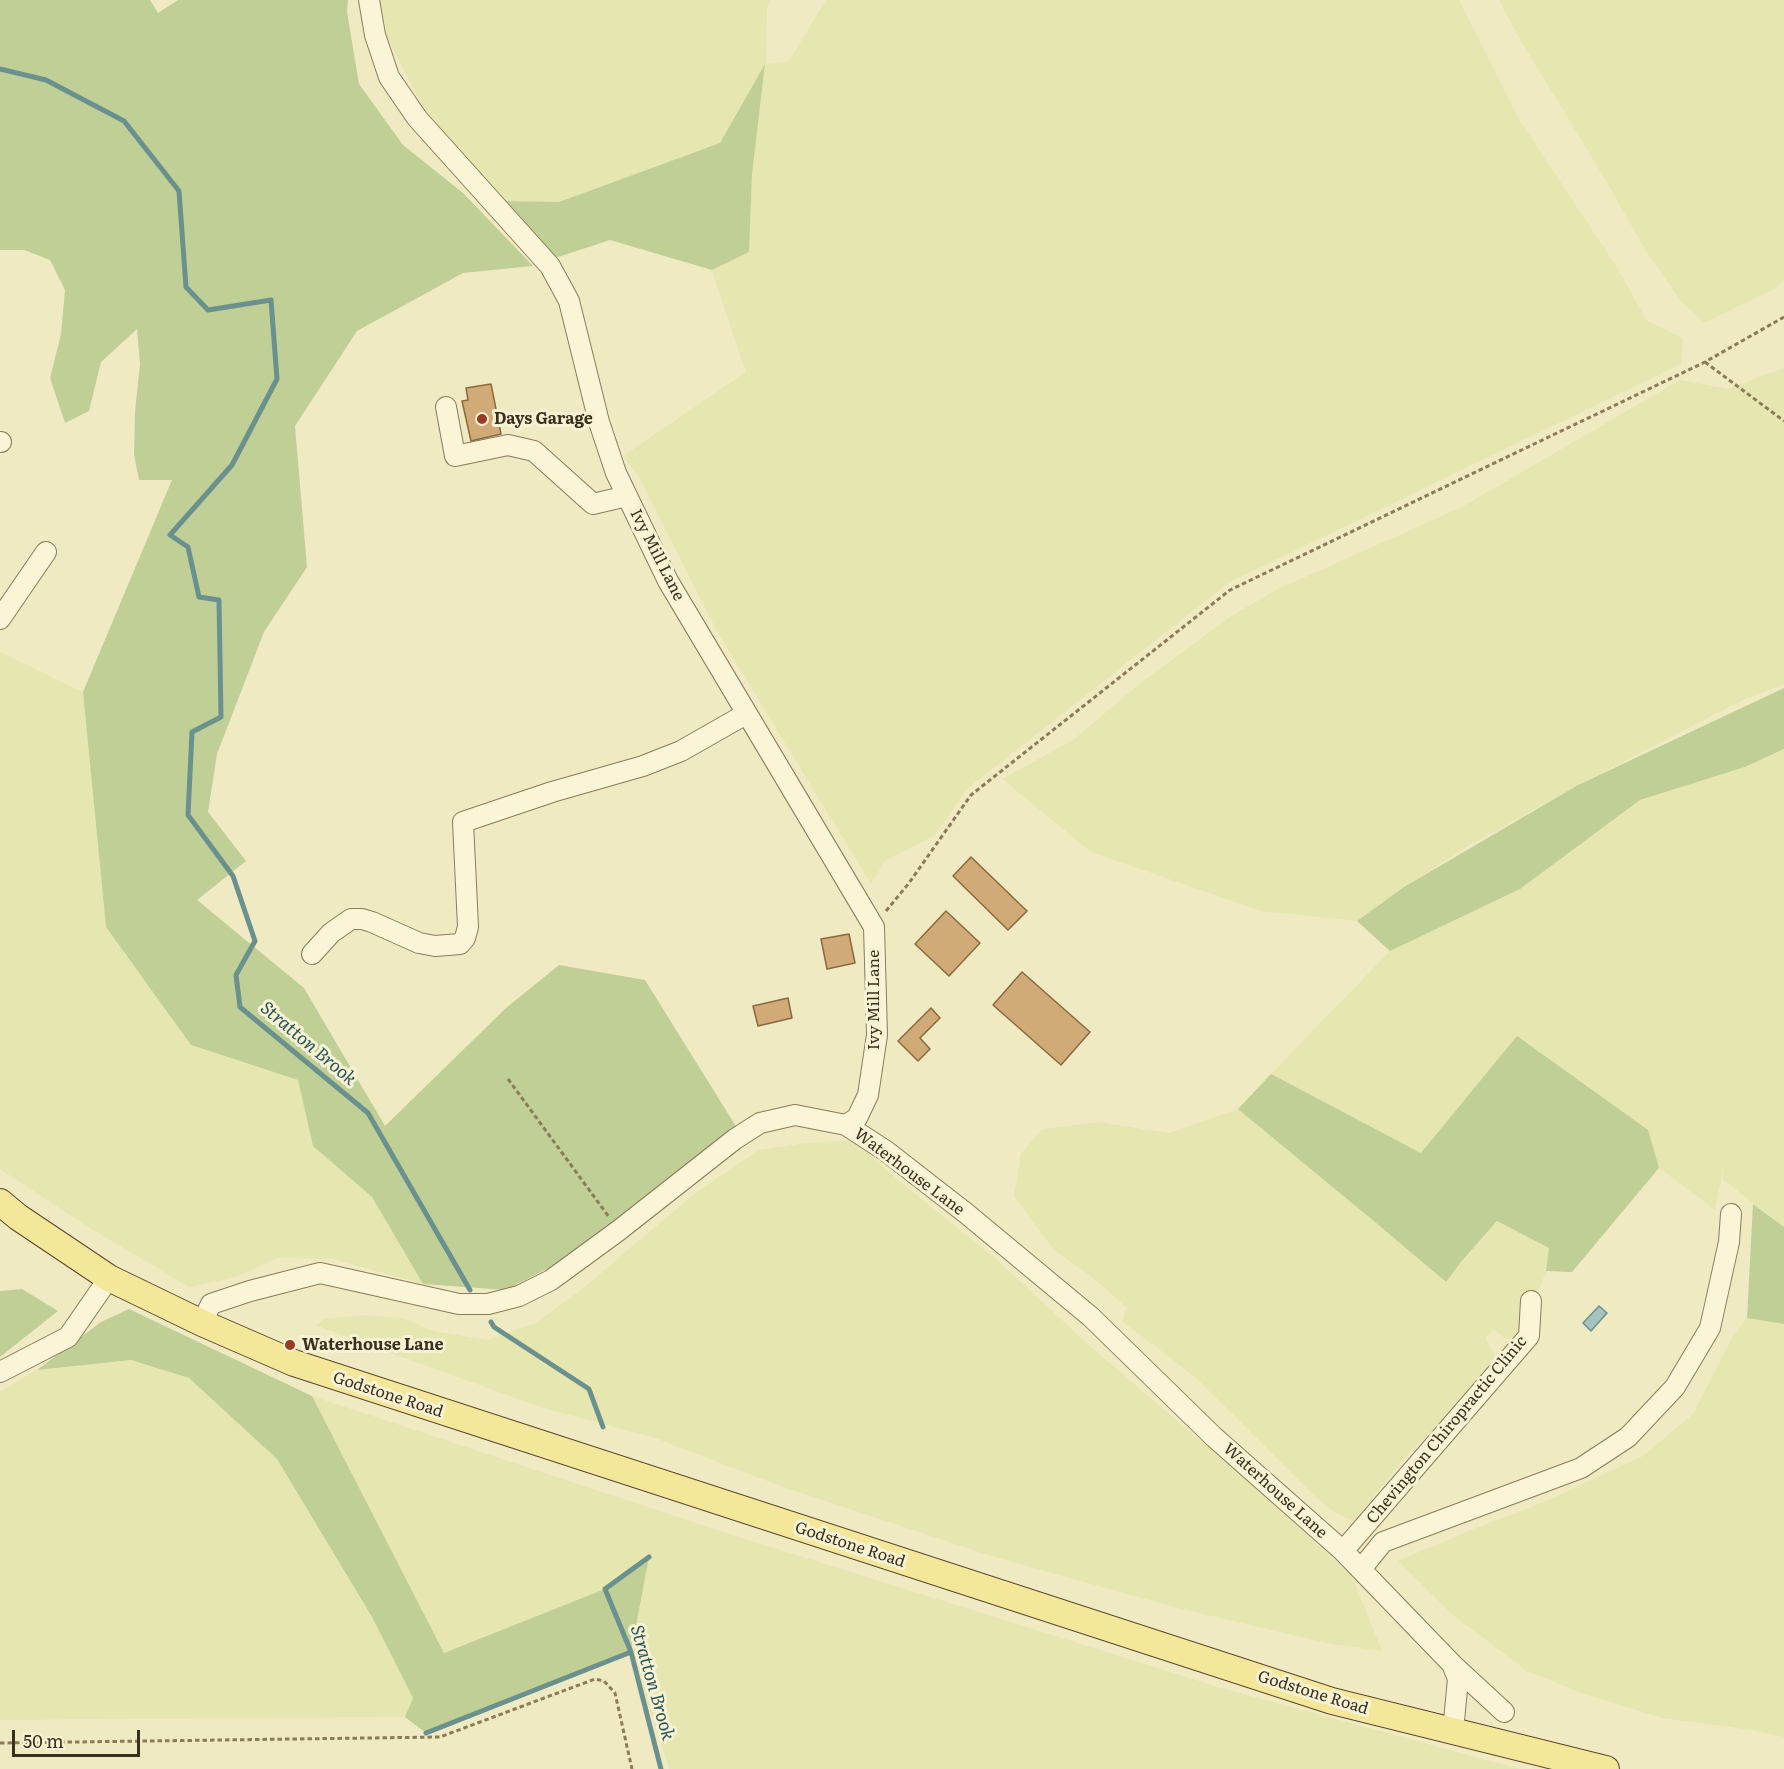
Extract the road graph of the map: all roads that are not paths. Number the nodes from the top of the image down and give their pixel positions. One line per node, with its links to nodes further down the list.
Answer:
1 (369, 0): 3 (street, Ivy Mill Lane)
2 (446, 407): 3 (street)
3 (627, 496): 6 (street, Ivy Mill Lane)
4 (46, 552): 5 (street)
5 (0, 619)
6 (746, 714): 7 (street); 8 (street, Ivy Mill Lane)
7 (312, 954)
8 (846, 1125): 13 (street, Waterhouse Lane); 15 (street, Waterhouse Lane)
9 (0, 1202): 11 (main road, Godstone Road)
10 (1731, 1214): 16 (street)
11 (109, 1278): 13 (main road, Godstone Road); 14 (street)
12 (1531, 1300): 15 (street, Chevington Chiropractic Clinic)
13 (201, 1323): 19 (main road, Godstone Road)
14 (0, 1372)
15 (1343, 1551): 16 (street, Waterhouse Lane)
16 (1361, 1569): 17 (street, Waterhouse Lane)
17 (1452, 1664): 18 (street, Waterhouse Lane); 19 (street)
18 (1504, 1712)
19 (1453, 1731): 20 (main road, Godstone Road)
20 (1606, 1769)

